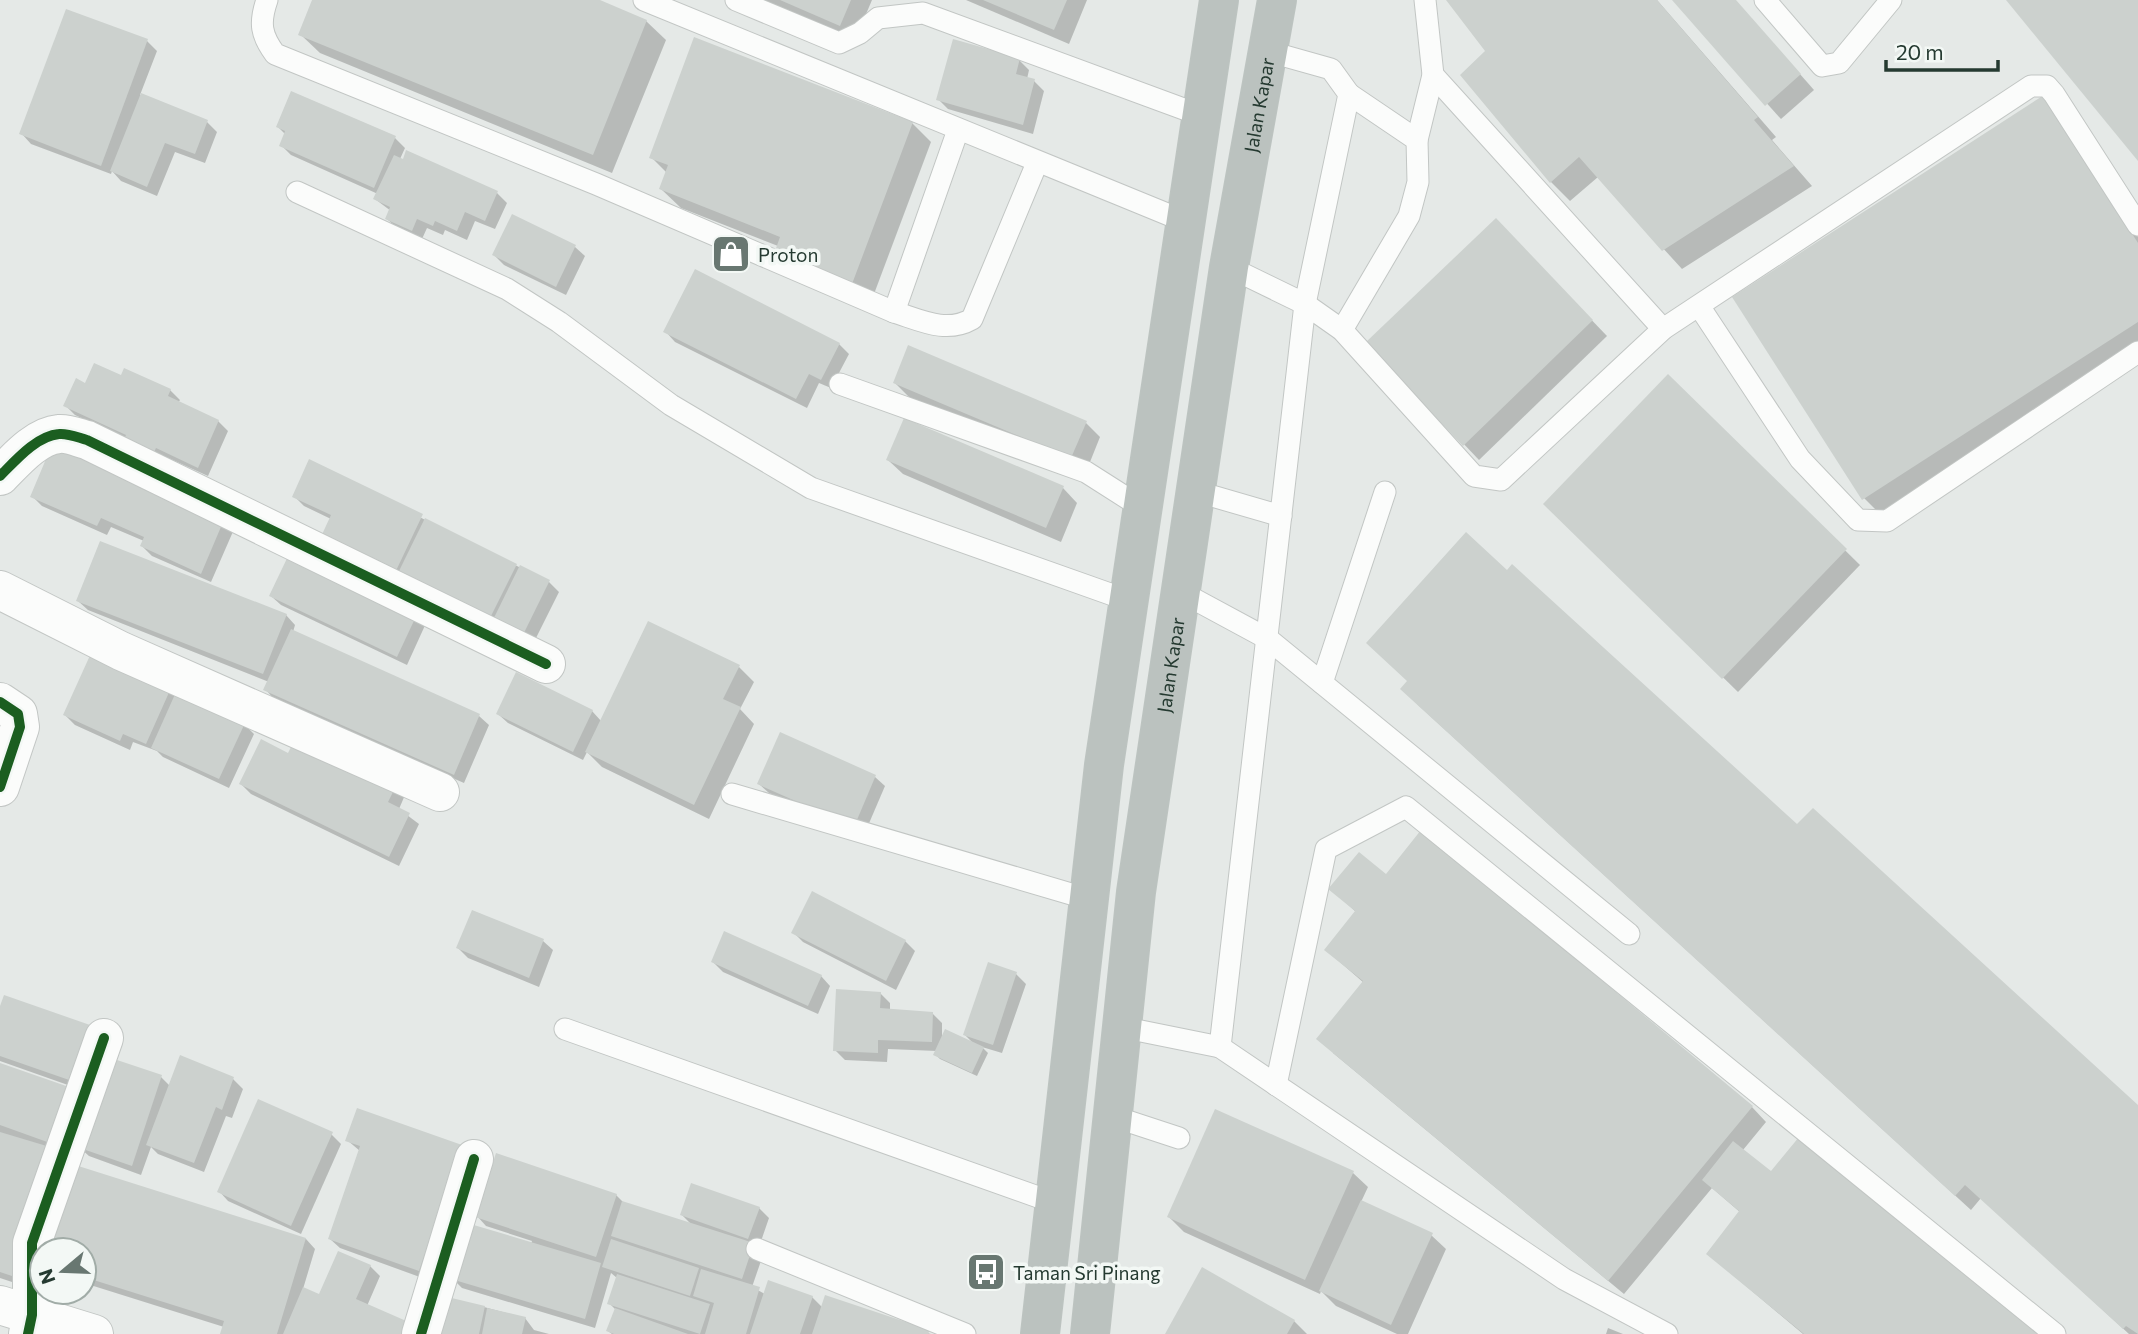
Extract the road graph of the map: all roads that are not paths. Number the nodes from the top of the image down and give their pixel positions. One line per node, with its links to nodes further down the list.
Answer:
1 (267, 0): 22 (lane)
2 (644, 0): 13 (lane)
3 (736, 0): 12 (lane)
4 (1219, 0): 12 (highway)
5 (1277, 0): 9 (highway, Jalan Kapar)
6 (1425, 0): 10 (lane)
7 (1765, 0): 8 (lane)
8 (1891, 0)
9 (1267, 51): 11 (lane); 19 (highway, Jalan Kapar)
10 (1433, 75): 14 (lane); 23 (lane)
11 (1349, 94): 14 (lane); 20 (lane)
12 (1200, 115): 17 (highway)
13 (958, 130): 15 (lane); 22 (lane)
14 (1418, 140): 24 (lane)
15 (1037, 163): 17 (lane); 22 (lane)
16 (297, 192): 34 (lane)
17 (1184, 221): 30 (highway)
18 (2138, 225): 21 (lane)
19 (1228, 267): 20 (lane); 28 (highway, Jalan Kapar)
20 (1305, 304): 24 (lane); 31 (lane)
21 (1699, 306): 23 (lane); 25 (lane)
22 (894, 312)
23 (1663, 329): 24 (lane)
24 (1342, 330)
25 (2138, 352)
26 (840, 384): 30 (lane)
27 (0, 476): 36 (street)
28 (1195, 491): 31 (lane); 33 (highway, Jalan Kapar)
29 (1385, 492): 37 (lane)
30 (1142, 507): 34 (highway)
31 (1281, 516): 35 (lane)
32 (0, 590): 40 (street)
33 (1181, 592): 35 (lane); 44 (highway, Jalan Kapar)
34 (1127, 600): 42 (highway)
35 (1268, 639): 37 (lane); 47 (lane)
36 (546, 664)
37 (1322, 683): 43 (lane)
38 (0, 702): 39 (street)
39 (0, 787)
40 (440, 792)
41 (732, 794): 42 (lane)
42 (1088, 900): 52 (highway)
43 (1629, 934)
44 (1121, 1027): 47 (lane); 49 (highway, Jalan Kapar)
45 (565, 1029): 52 (lane)
46 (104, 1038): 54 (street)
47 (1220, 1047): 48 (lane)
48 (1276, 1085): 60 (lane); 61 (lane)
49 (1112, 1116): 50 (lane); 55 (highway, Jalan Kapar)
50 (1179, 1138)
51 (474, 1158): 57 (street)
52 (1055, 1203): 59 (highway)
53 (757, 1249): 58 (lane)
54 (20, 1318): 56 (street)
55 (1099, 1332)
56 (94, 1334)
57 (421, 1334)
58 (965, 1334)
59 (1040, 1334)
60 (1667, 1334)
61 (2055, 1334)

